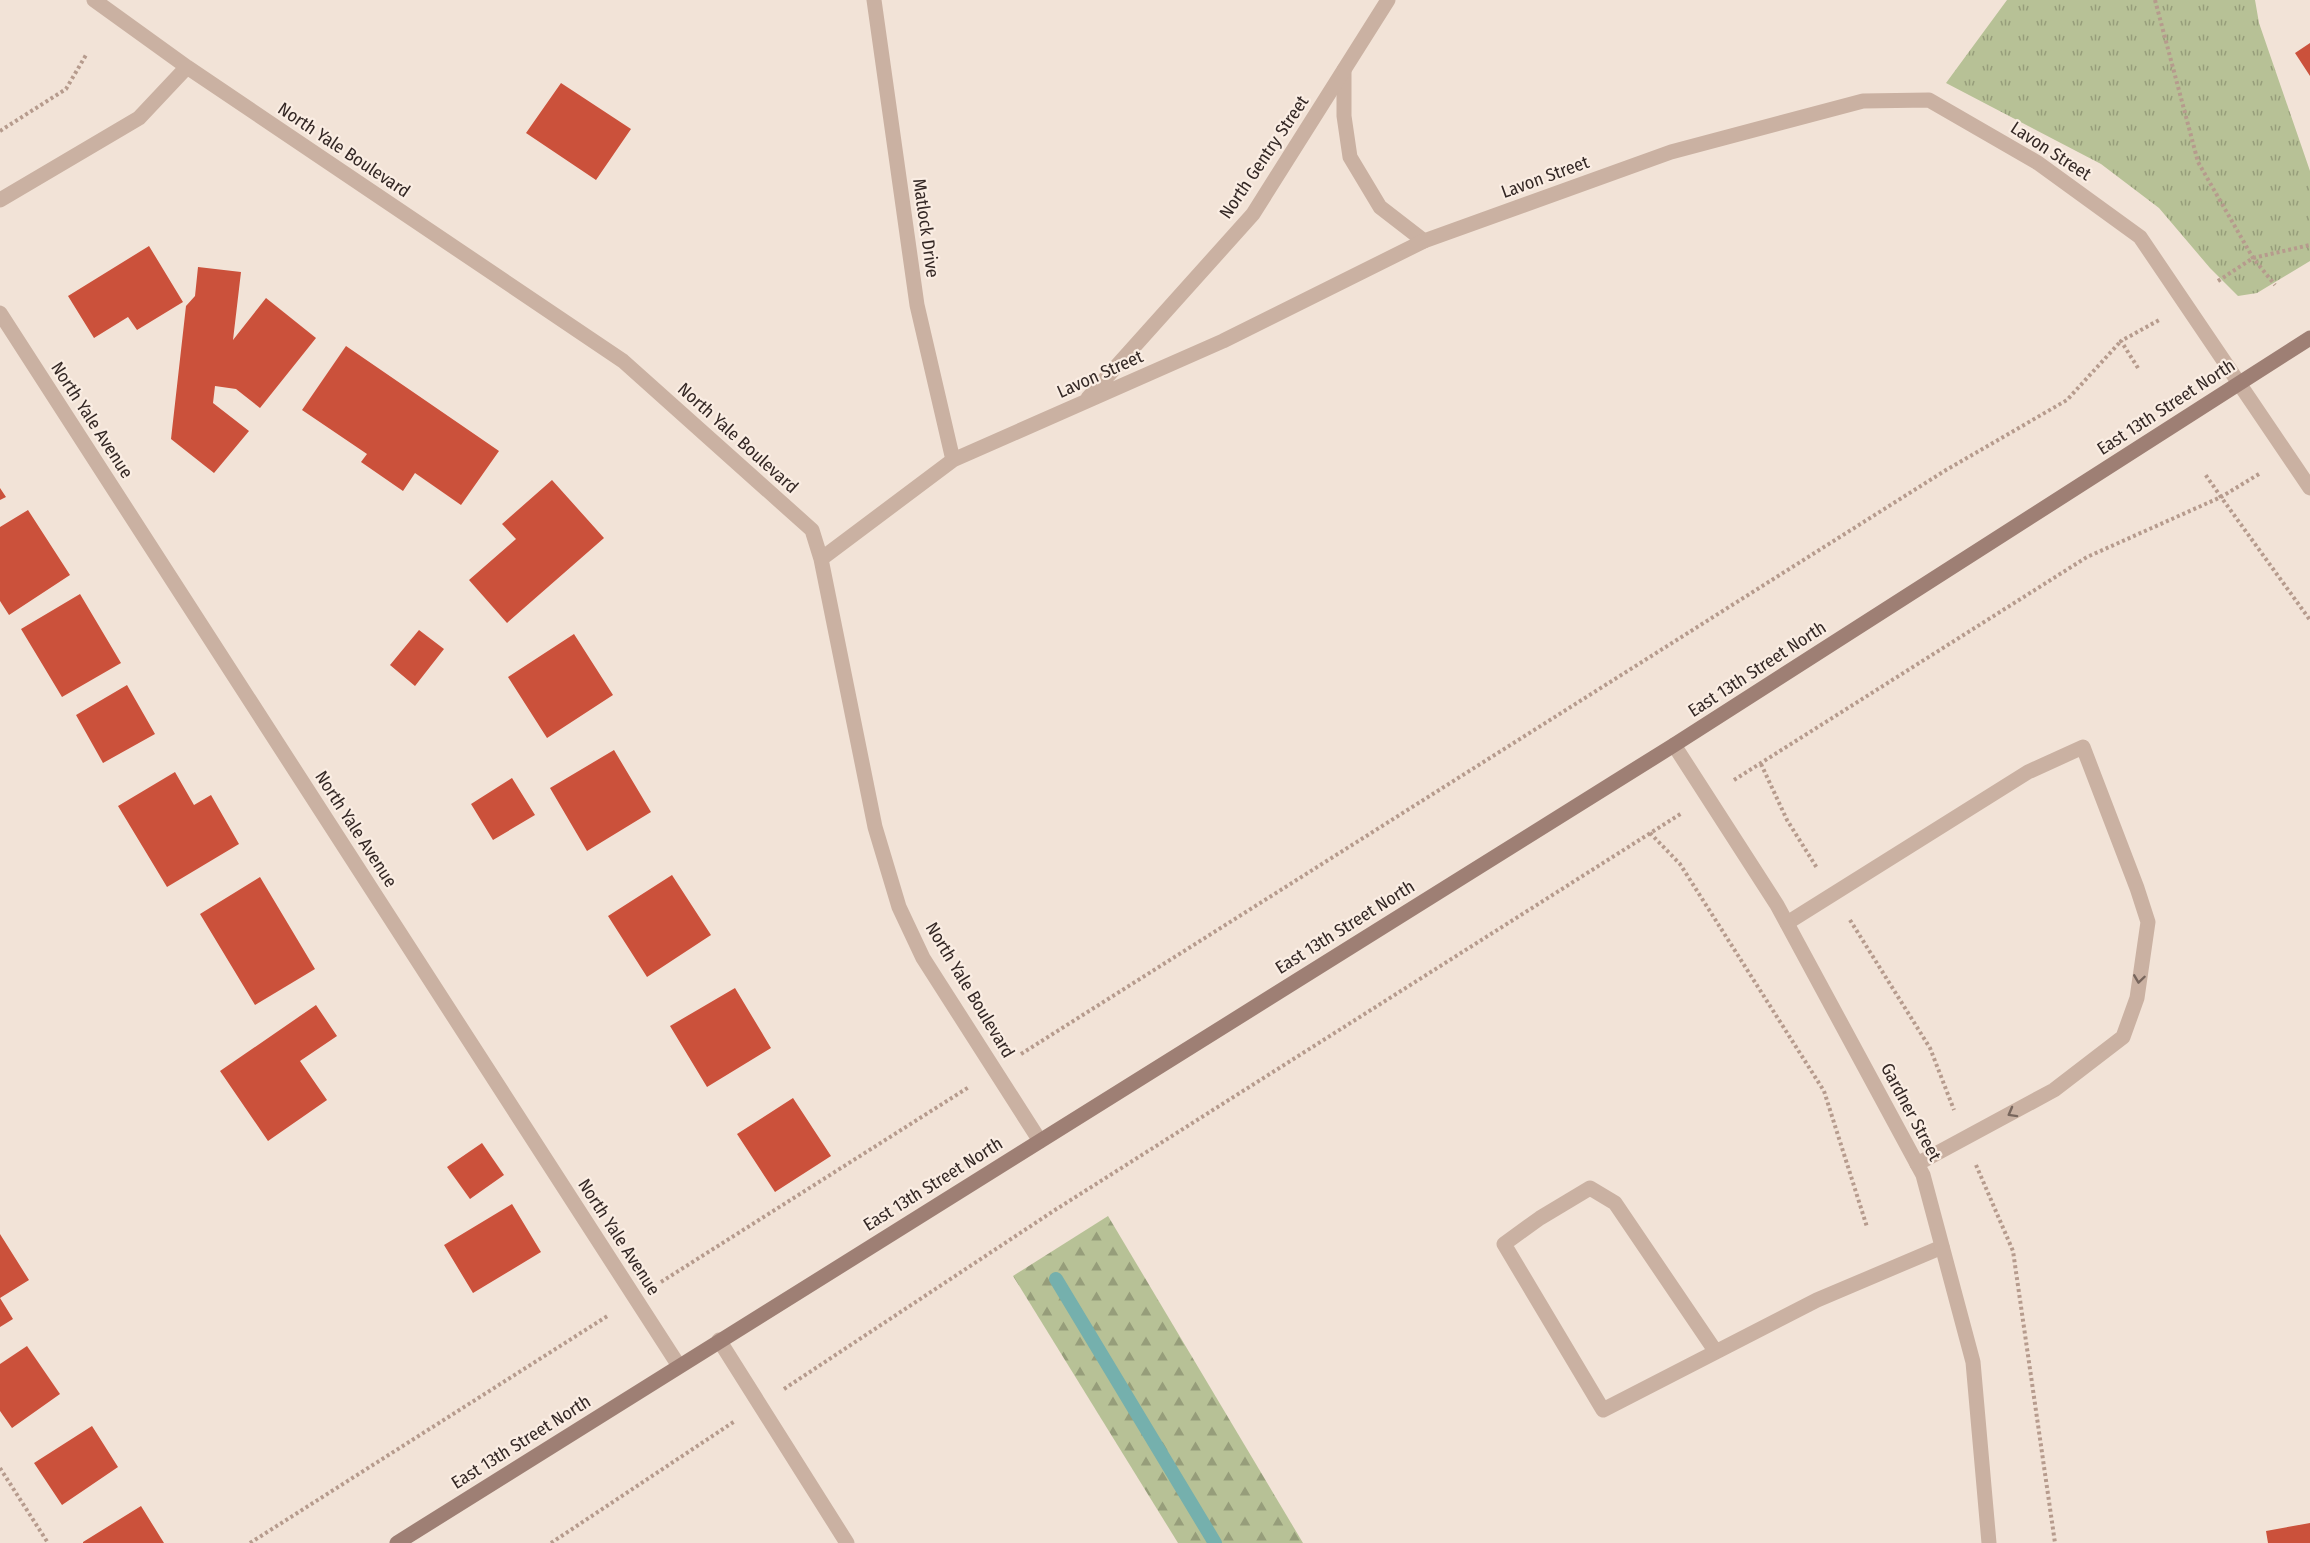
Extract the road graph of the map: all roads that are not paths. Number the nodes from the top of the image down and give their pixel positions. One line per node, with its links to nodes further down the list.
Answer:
1 (94, 0): 4 (street, North Yale Boulevard)
2 (874, 0): 12 (street, Matlock Drive)
3 (1388, 0): 5 (street, North Gentry Street)
4 (187, 67): 6 (street); 14 (street, North Yale Boulevard)
5 (1344, 70): 7 (street); 11 (street, North Gentry Street)
6 (0, 200)
7 (1424, 241): 10 (street, Lavon Street); 11 (street, Lavon Street)
8 (0, 313): 22 (street, North Yale Avenue)
9 (2310, 338): 10 (main road, East 13th Street North)
10 (2240, 382): 13 (street, Lavon Street); 15 (main road, East 13th Street North)
11 (1084, 403): 12 (street, Lavon Street)
12 (953, 460): 14 (street, Lavon Street)
13 (2310, 488)
14 (821, 560): 17 (street, North Yale Boulevard)
15 (1674, 745): 16 (street, Gardner Street); 17 (main road, East 13th Street North)
16 (1787, 923): 18 (street, Gardner Street); 18 (street, one-way to 18)
17 (1040, 1141): 20 (main road, East 13th Street North)
18 (1917, 1164): 19 (street, Gardner Street)
19 (1942, 1247): 21 (street); 25 (street, Gardner Street)
20 (719, 1340): 22 (main road, East 13th Street North); 24 (street)
21 (1716, 1352): 21 (street)
22 (679, 1366): 23 (main road, East 13th Street North)
23 (398, 1543)
24 (847, 1543)
25 (1989, 1543)

